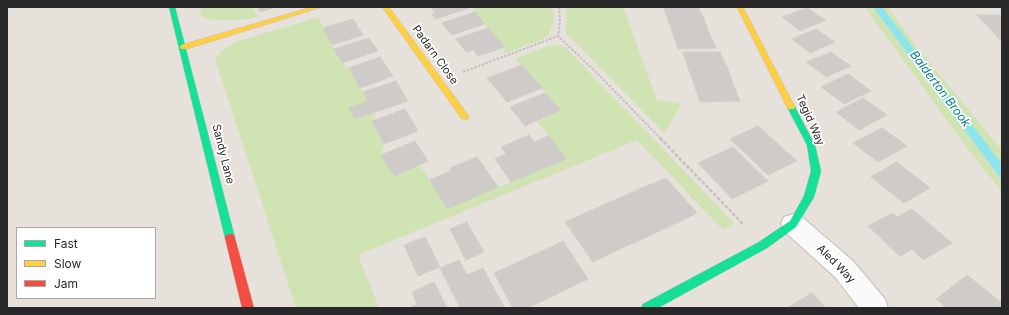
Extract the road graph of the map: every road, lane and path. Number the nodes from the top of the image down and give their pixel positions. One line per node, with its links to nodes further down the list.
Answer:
1 (172, 7): 7 (street, Sandy Lane)
2 (319, 7): 7 (street)
3 (385, 7): 8 (street, Padarn Close)
4 (559, 7): 6 (path)
5 (740, 7): 10 (street, Tegid Way)
6 (558, 36): 8 (path); 11 (path)
7 (184, 47): 12 (street, Sandy Lane)
8 (438, 81): 9 (street, Padarn Close)
9 (465, 118)
10 (794, 224): 11 (street, Tegid Way); 14 (street, Aled Way)
11 (763, 245): 13 (street, Tegid Way)
12 (248, 308)
13 (646, 308)
14 (875, 308)

